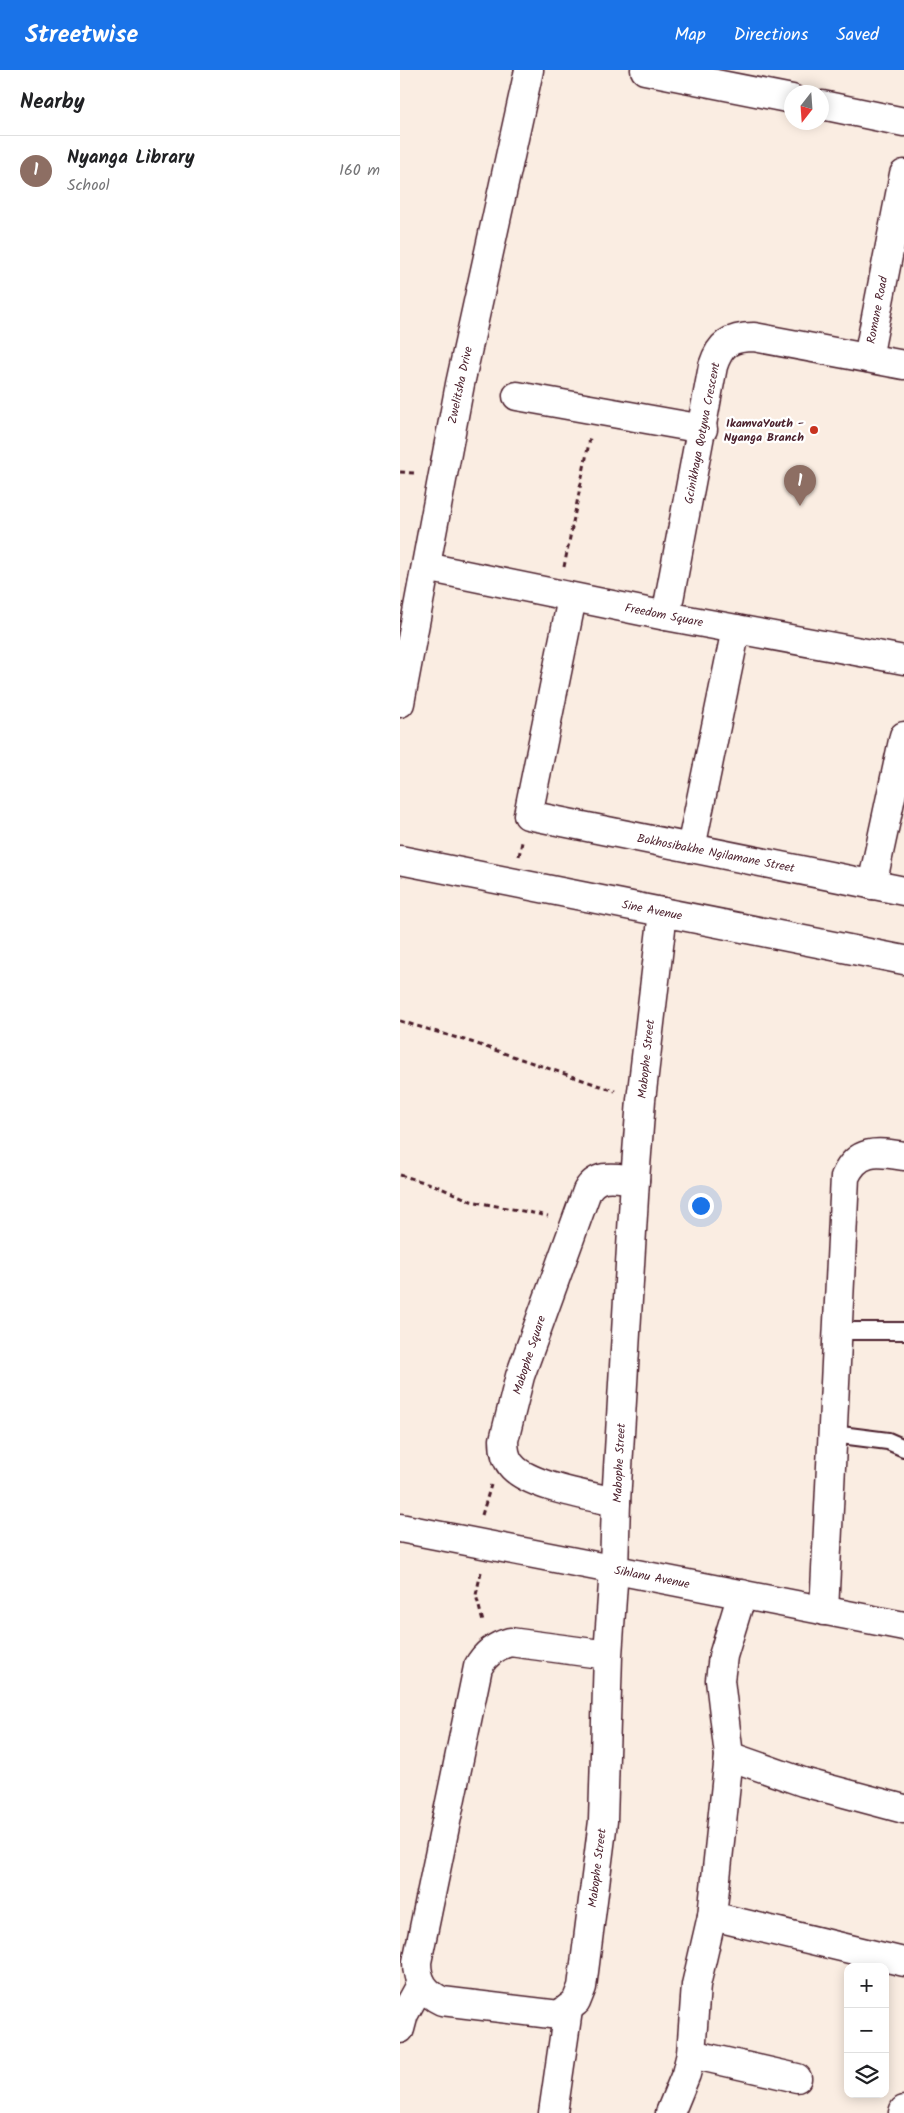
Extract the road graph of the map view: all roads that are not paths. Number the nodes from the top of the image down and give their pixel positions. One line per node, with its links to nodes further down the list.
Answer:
1 (530, 70): 12 (street, Zwelitsha Drive)
2 (646, 70): 3 (street)
3 (724, 78): 4 (street)
4 (784, 97)
5 (829, 106): 6 (street)
6 (904, 122)
7 (904, 174): 8 (street, Romane Road)
8 (868, 358): 9 (street, Gcinikhaya Qotywa Crescent); 11 (street, Gcinikhaya Qotywa Crescent)
9 (904, 365)
10 (517, 396): 11 (street)
11 (702, 429): 14 (street, Gcinikhaya Qotywa Crescent)
12 (426, 567): 13 (street, Freedom Square); 17 (street, Zwelitsha Drive)
13 (565, 596): 14 (street, Freedom Square); 19 (street, Bokhosibakhe Ngilamane Street)
14 (666, 616): 15 (street, Freedom Square)
15 (736, 629): 16 (street, Freedom Square); 19 (street)
16 (904, 660)
17 (400, 703)
18 (904, 736): 21 (street)
19 (691, 848): 21 (street, Bokhosibakhe Ngilamane Street)
20 (400, 860): 23 (street, Sine Avenue)
21 (872, 885): 22 (street, Bokhosibakhe Ngilamane Street)
22 (904, 891)
23 (663, 912): 24 (street, Sine Avenue); 26 (street, Mabophe Street)
24 (904, 960)
25 (904, 1156): 27 (street)
26 (635, 1180): 31 (street, Mabophe Street); 31 (street, Mabophe Square)
27 (837, 1331): 28 (lane); 29 (street)
28 (904, 1331)
29 (833, 1434): 30 (lane); 35 (street)
30 (904, 1448)
31 (616, 1502): 33 (street, Mabophe Street)
32 (400, 1528): 33 (street, Sihlanu Avenue)
33 (614, 1570): 34 (street, Sihlanu Avenue); 37 (street, Mabophe Street)
34 (742, 1594): 35 (street, Sihlanu Avenue); 38 (street)
35 (824, 1611): 36 (street, Sihlanu Avenue)
36 (904, 1626)
37 (608, 1655): 42 (street); 43 (street, Mabophe Street)
38 (729, 1756): 39 (street); 40 (street)
39 (904, 1809)
40 (712, 1916): 41 (street); 45 (street)
41 (904, 1962)
42 (421, 1984): 43 (street); 44 (street)
43 (568, 2010): 47 (street)
44 (400, 2029)
45 (691, 2054): 46 (street); 48 (street)
46 (797, 2078)
47 (553, 2113)
48 (670, 2113)

